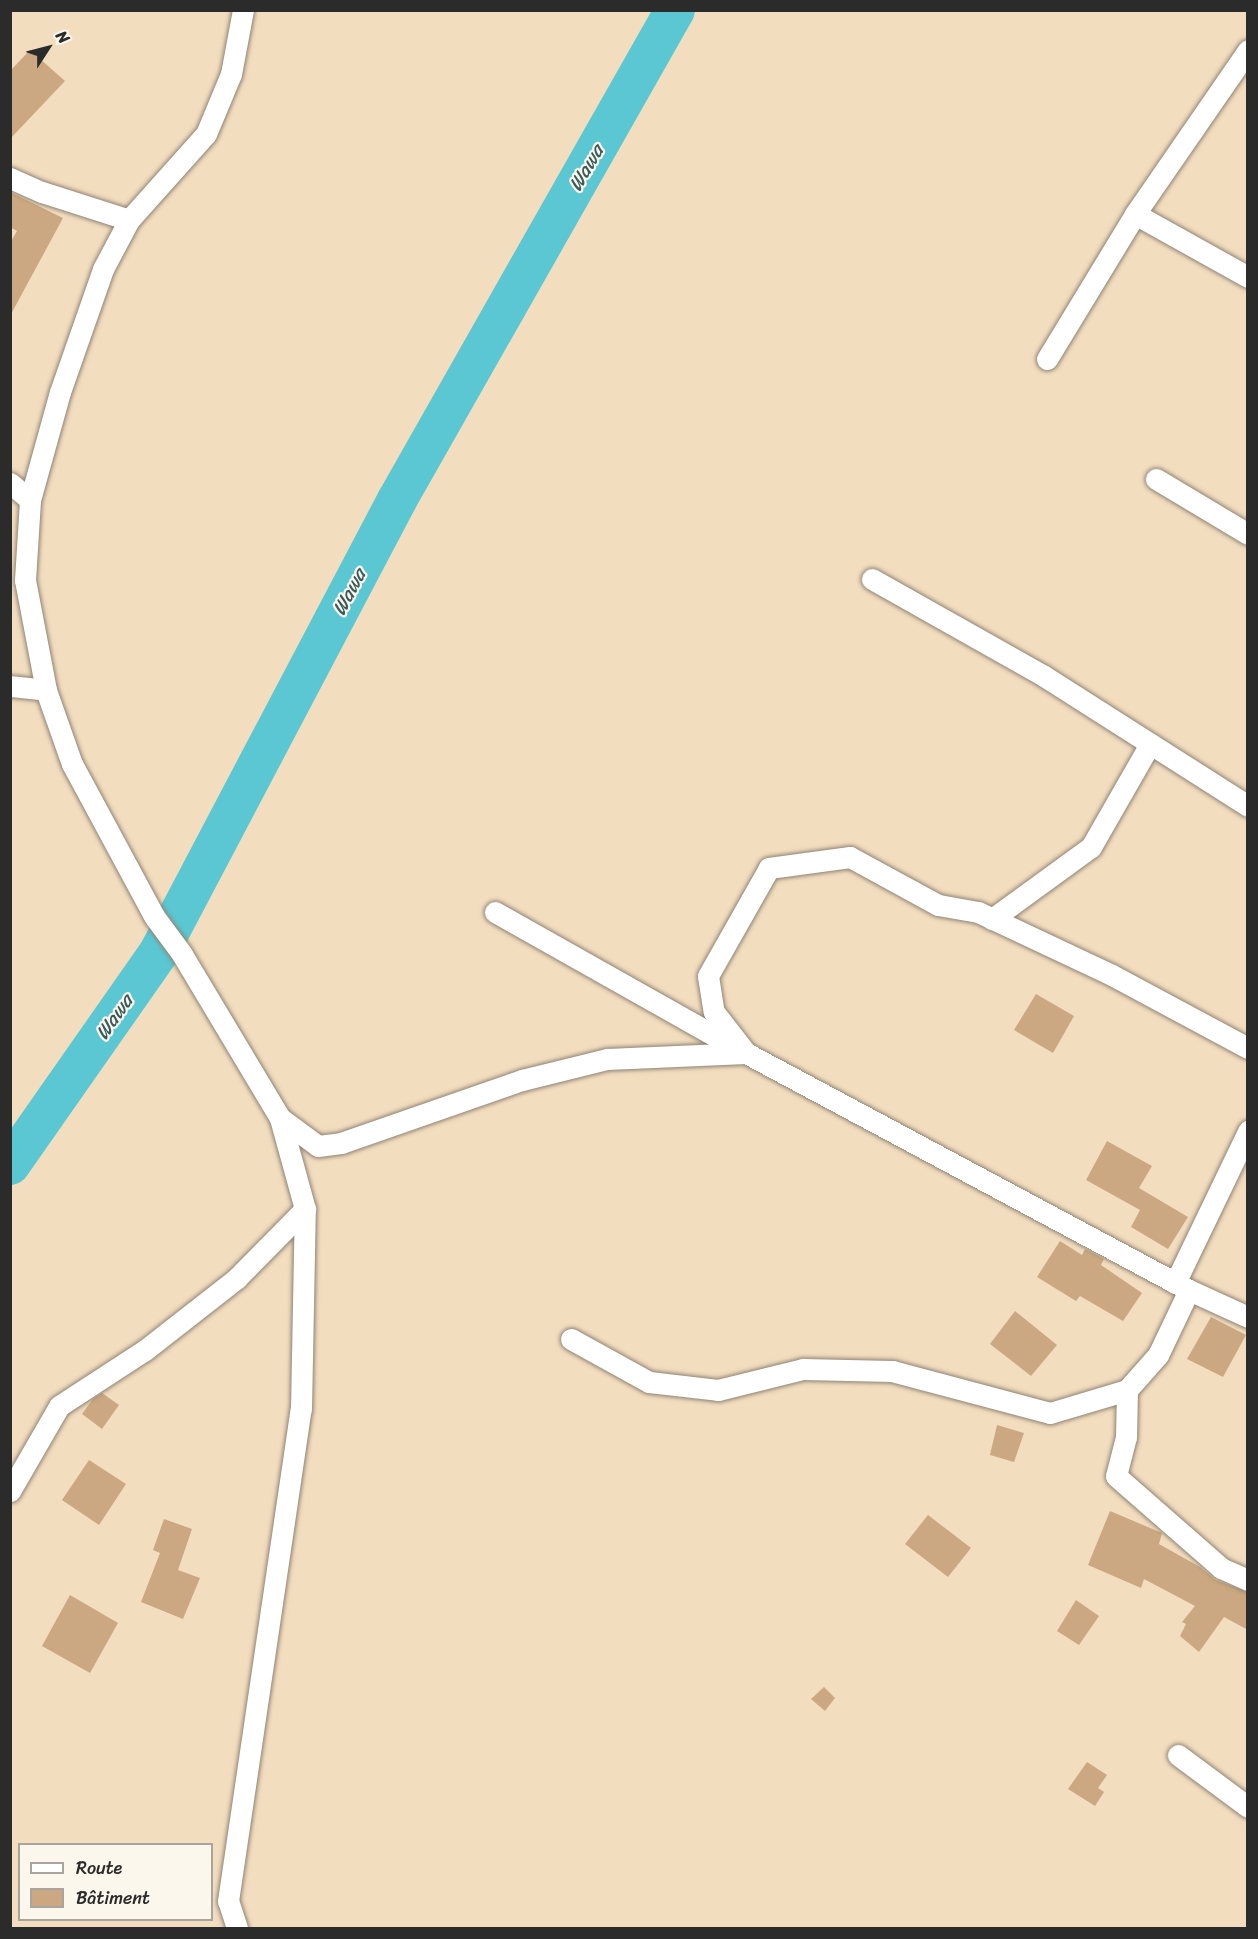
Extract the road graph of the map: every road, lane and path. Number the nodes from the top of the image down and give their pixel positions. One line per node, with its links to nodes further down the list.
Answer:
1 (243, 10): 5 (street)
2 (1248, 50): 4 (street)
3 (10, 178): 5 (street)
4 (1135, 214): 6 (street); 7 (street)
5 (129, 220): 10 (street)
6 (1248, 277)
7 (1047, 359)
8 (1156, 479): 11 (street)
9 (10, 483): 10 (street)
10 (30, 500): 14 (street)
11 (1248, 534)
12 (873, 579): 15 (street)
13 (10, 686): 14 (street)
14 (46, 690): 21 (street)
15 (1150, 744): 16 (street); 18 (street)
16 (1248, 806)
17 (495, 912): 20 (street)
18 (992, 919): 19 (street); 20 (street)
19 (1248, 1048)
20 (746, 1053): 21 (street); 24 (street)
21 (280, 1118): 23 (street)
22 (1248, 1131): 24 (street)
23 (305, 1209): 28 (street); 32 (street)
24 (1182, 1286): 25 (street); 27 (street)
25 (1248, 1317)
26 (571, 1339): 27 (street)
27 (1127, 1390): 29 (street)
28 (10, 1491)
29 (1248, 1580)
30 (1178, 1755): 31 (street)
31 (1248, 1807)
32 (237, 1929)

